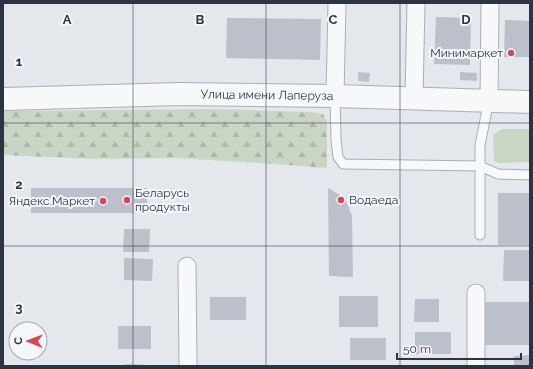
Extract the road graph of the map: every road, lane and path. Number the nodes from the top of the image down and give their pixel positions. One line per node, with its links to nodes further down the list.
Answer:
1 (337, 3): 4 (street)
2 (416, 3): 6 (street)
3 (490, 3): 7 (street)
4 (335, 96): 5 (street, Улица имени Лаперуза); 6 (street, Улица имени Лаперуза); 9 (lane)
5 (3, 99)
6 (414, 99): 7 (street, Улица имени Лаперуза)
7 (489, 100): 8 (street, Улица имени Лаперуза); 9 (lane)
8 (530, 102)
9 (480, 166): 10 (lane); 11 (lane)
10 (530, 175)
11 (480, 235)
12 (187, 266): 14 (street)
13 (476, 293): 15 (street)
14 (188, 366)
15 (476, 366)

